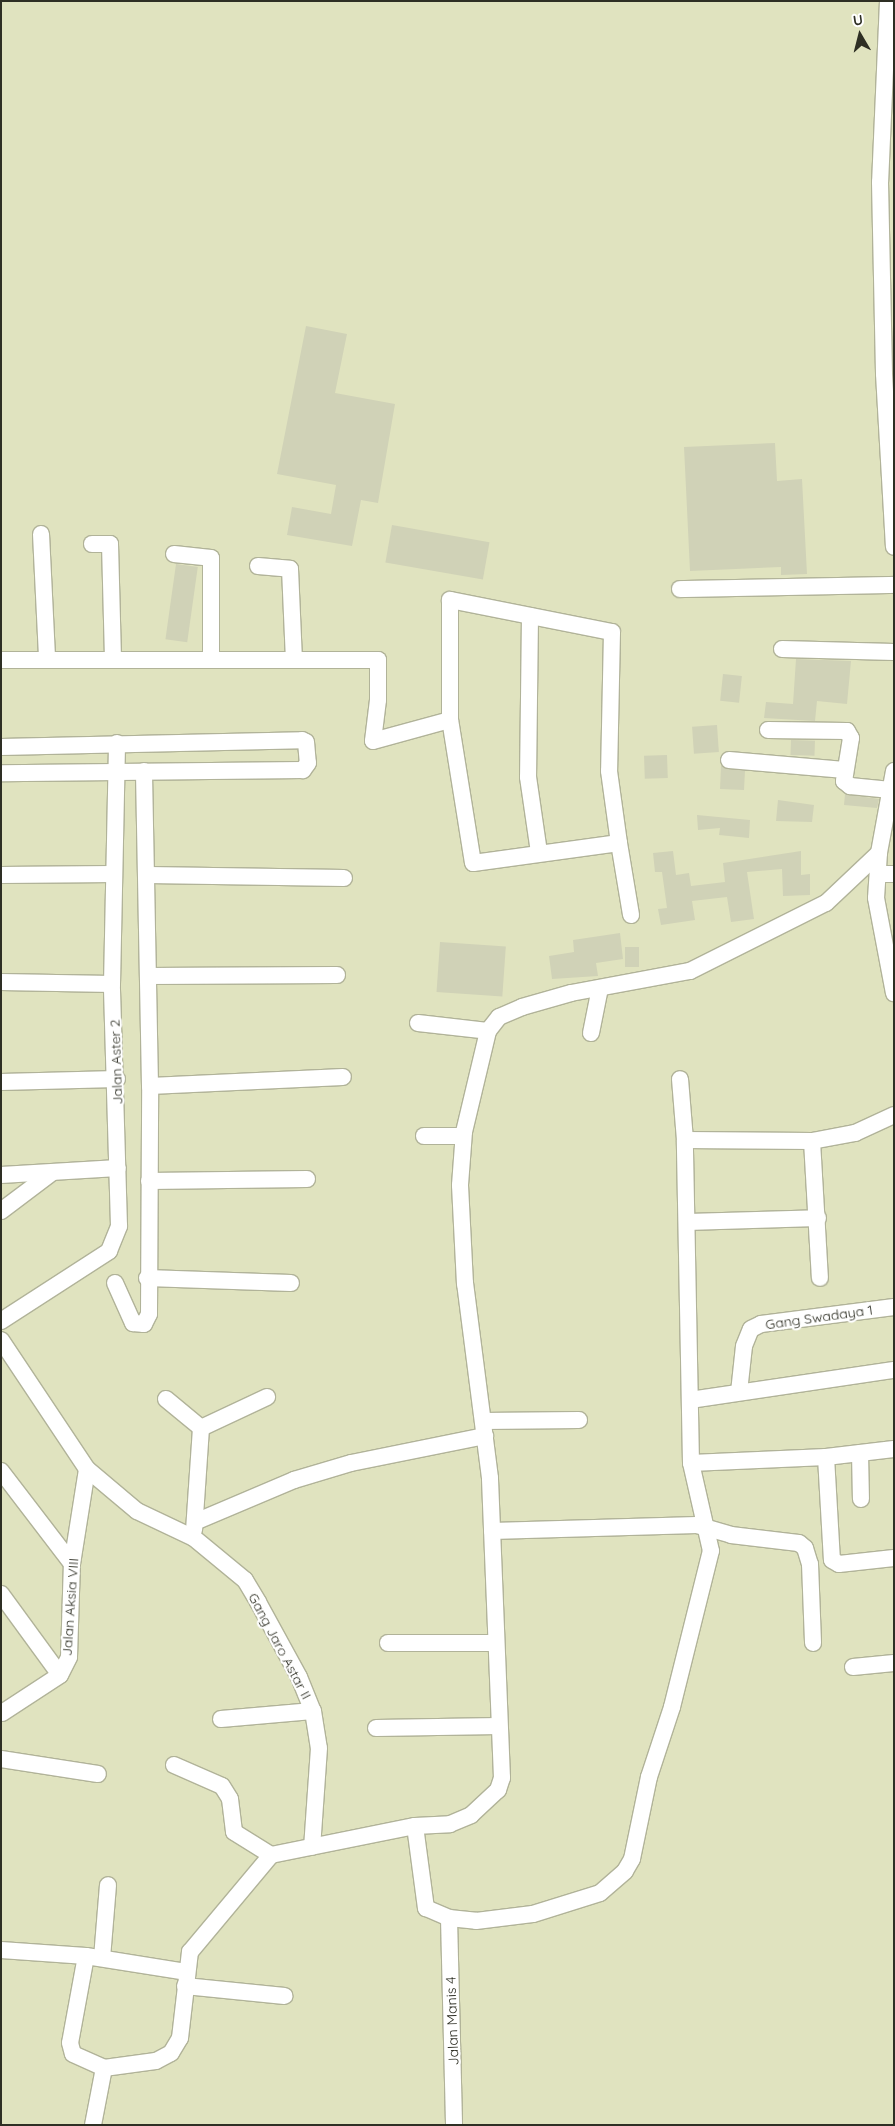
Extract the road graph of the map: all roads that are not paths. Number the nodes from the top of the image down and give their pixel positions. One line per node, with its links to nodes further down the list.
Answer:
1 (888, 1): 4 (street)
2 (41, 534): 12 (street)
3 (92, 544): 13 (street)
4 (894, 547)
5 (174, 554): 14 (street)
6 (258, 566): 15 (street)
7 (894, 585): 8 (street)
8 (680, 589)
9 (530, 616): 17 (street); 28 (street); 29 (street)
10 (782, 649): 11 (street)
11 (894, 652)
12 (47, 658): 13 (street); 16 (street)
13 (114, 659): 14 (street)
14 (211, 659): 15 (street)
15 (294, 659): 17 (street)
16 (1, 660)
17 (450, 720): 29 (street)
18 (768, 730): 22 (street)
19 (117, 743): 20 (street); 23 (street); 25 (street, Jalan Aster 2)
20 (1, 747)
21 (729, 760): 22 (street)
22 (845, 770): 27 (street)
23 (144, 771): 25 (street); 34 (street)
24 (894, 771): 27 (street)
25 (117, 772): 26 (street); 31 (street, Jalan Aster 2)
26 (1, 773)
27 (891, 790): 30 (street)
28 (619, 843): 29 (street); 36 (street)
29 (539, 852)
30 (879, 854): 32 (street); 42 (street)
31 (114, 874): 33 (street); 41 (street, Jalan Aster 2)
32 (886, 874): 37 (street)
33 (1, 875)
34 (148, 875): 35 (street); 39 (street)
35 (344, 878)
36 (631, 915)
37 (886, 924): 43 (street)
38 (337, 975): 39 (street)
39 (149, 976): 51 (street)
40 (1, 982): 41 (street)
41 (112, 984): 48 (street, Jalan Aster 2)
42 (600, 988): 45 (street); 46 (street)
43 (894, 993)
44 (418, 1023): 45 (street)
45 (488, 1031): 54 (street)
46 (591, 1033)
47 (343, 1077): 51 (street)
48 (117, 1079): 50 (street); 57 (street, Jalan Aster 2)
49 (680, 1079): 55 (street)
50 (1, 1082)
51 (150, 1086): 61 (street)
52 (894, 1115): 56 (street)
53 (424, 1136): 54 (street)
54 (463, 1136): 79 (street)
55 (685, 1140): 56 (street); 64 (street)
56 (812, 1140): 63 (street)
57 (118, 1168): 58 (street); 70 (street, Jalan Aster 2)
58 (53, 1172): 59 (street); 62 (street)
59 (1, 1174)
60 (307, 1179): 61 (street)
61 (149, 1181): 65 (street)
62 (1, 1211)
63 (818, 1218): 64 (street); 66 (street)
64 (687, 1222): 76 (street)
65 (147, 1278): 67 (street); 68 (street)
66 (820, 1278)
67 (115, 1282)
68 (291, 1283)
69 (894, 1307): 73 (street, Gang Swadaya 1)
70 (1, 1321)
71 (1, 1340): 84 (street, Gang Jaro Astar II)
72 (894, 1370): 73 (street)
73 (739, 1392): 76 (street)
74 (267, 1397): 78 (street)
75 (166, 1399): 78 (street)
76 (690, 1400): 83 (street)
77 (579, 1420): 79 (street)
78 (201, 1428): 88 (street)
79 (484, 1428): 88 (street); 89 (street)
80 (894, 1449): 81 (street)
81 (860, 1453): 82 (street); 86 (street)
82 (826, 1457): 83 (street); 90 (street)
83 (691, 1463): 87 (street)
84 (87, 1468): 88 (street, Gang Jaro Astar II); 91 (street, Jalan Aksia VIII)
85 (1, 1471): 91 (street)
86 (860, 1499)
87 (700, 1526): 89 (street); 94 (street); 111 (street)
88 (194, 1530): 99 (street, Gang Jaro Astar II)
89 (492, 1531): 95 (street)
90 (894, 1558)
91 (72, 1564): 98 (street, Jalan Aksia VIII)
92 (1, 1594): 98 (street)
93 (388, 1643): 95 (street)
94 (813, 1643)
95 (496, 1644): 102 (street)
96 (894, 1663): 97 (street)
97 (853, 1667)
98 (60, 1675): 100 (street, Jalan Aksia VIII)
99 (313, 1711): 101 (street); 108 (street, Gang Jaro Astar II)
100 (2, 1713)
101 (221, 1719)
102 (499, 1726): 103 (street); 107 (street)
103 (376, 1728)
104 (1, 1760): 106 (street)
105 (174, 1765): 109 (street)
106 (98, 1774)
107 (415, 1826): 108 (street); 111 (street)
108 (312, 1847): 109 (street)
109 (271, 1855): 114 (street)
110 (108, 1885): 113 (street)
111 (449, 1918): 118 (street, Jalan Manis 4)
112 (1, 1950): 113 (street)
113 (94, 1957): 114 (street); 116 (street)
114 (186, 1979): 115 (street); 116 (street)
115 (285, 1996)
116 (104, 2068): 117 (street)
117 (93, 2125)
118 (454, 2125)

